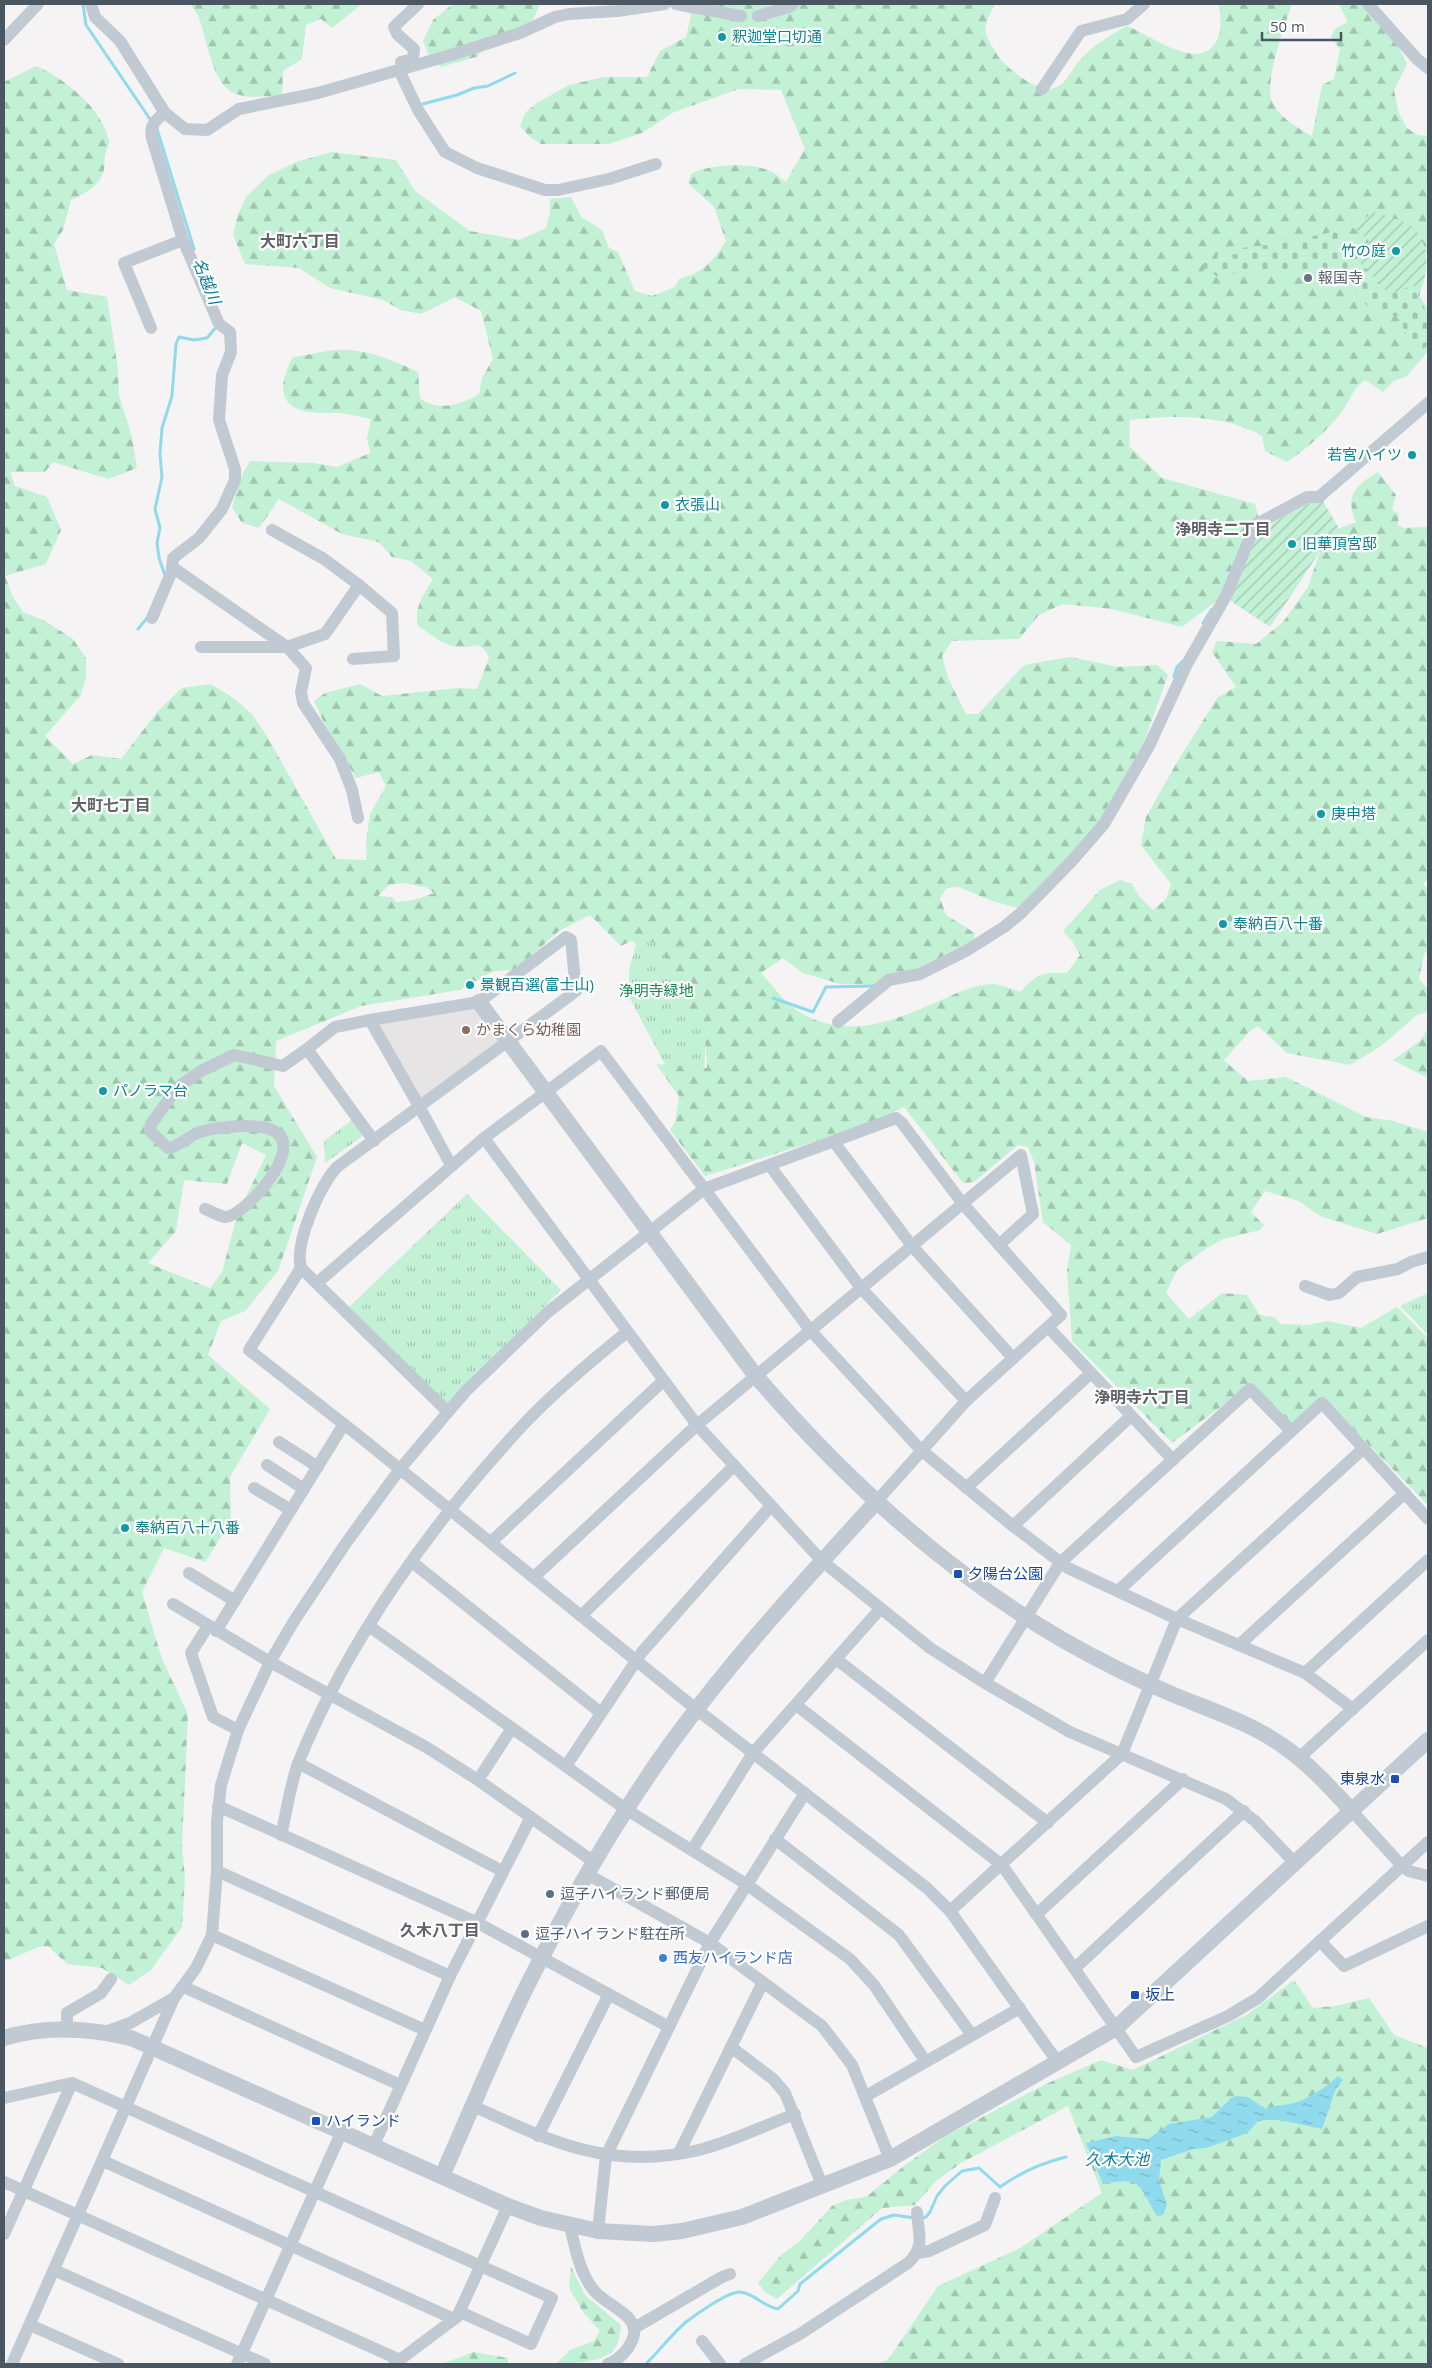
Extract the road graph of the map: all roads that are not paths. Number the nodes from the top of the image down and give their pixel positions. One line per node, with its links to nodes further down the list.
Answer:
1 (38, 4): 11 (street)
2 (91, 4): 15 (street)
3 (418, 4): 13 (street)
4 (665, 4): 13 (street)
5 (676, 4): 9 (street)
6 (793, 4): 10 (street)
7 (1144, 4): 14 (street)
8 (1368, 4): 12 (street)
9 (741, 16)
10 (758, 16)
11 (4, 40)
12 (1428, 68)
13 (401, 69): 15 (street); 16 (street)
14 (1042, 89)
15 (165, 112): 17 (street)
16 (656, 164)
17 (183, 240): 18 (street); 21 (street)
18 (151, 328)
19 (1428, 403): 30 (street)
20 (272, 530): 22 (street)
21 (172, 567): 23 (street); 25 (street)
22 (359, 586): 25 (street); 26 (street)
23 (152, 618)
24 (201, 647): 25 (street)
25 (287, 647): 27 (street)
26 (353, 659)
27 (358, 818)
28 (479, 1002): 29 (street); 31 (street); 31 (street)
29 (370, 1020): 32 (street); 34 (street)
30 (838, 1022)
31 (509, 1041): 33 (street); 34 (street)
32 (307, 1049): 36 (street); 42 (street)
33 (546, 1092): 35 (street); 40 (street); 43 (street)
34 (420, 1108): 36 (street); 38 (street)
35 (484, 1138): 38 (street); 48 (street)
36 (374, 1141): 47 (street)
37 (834, 1142): 39 (street); 41 (street); 45 (street)
38 (452, 1165): 49 (street)
39 (770, 1166): 40 (street); 51 (street)
40 (704, 1188): 43 (street); 53 (street)
41 (963, 1204): 44 (street); 44 (street); 45 (street)
42 (205, 1209)
43 (649, 1231): 48 (street); 57 (street)
44 (999, 1245): 52 (street)
45 (912, 1246): 51 (street); 55 (street)
46 (1428, 1257): 50 (street)
47 (301, 1268): 49 (street); 62 (street)
48 (588, 1279): 54 (street); 60 (street)
49 (316, 1283): 60 (street)
50 (1305, 1286)
51 (862, 1288): 53 (street); 59 (street)
52 (1048, 1327): 55 (street); 56 (street)
53 (810, 1330): 57 (street); 67 (street)
54 (627, 1332): 58 (street); 79 (street)
55 (1013, 1358): 59 (street)
56 (1091, 1373): 61 (street); 74 (street)
57 (755, 1375): 63 (street); 77 (street)
58 (663, 1381): 63 (street); 83 (street)
59 (966, 1401): 67 (street)
60 (448, 1412): 72 (street)
61 (1132, 1416): 68 (street); 82 (street)
62 (344, 1424): 70 (street); 72 (street)
63 (697, 1425): 71 (street); 89 (street)
64 (1291, 1432): 66 (street); 68 (street); 90 (street)
65 (278, 1442): 70 (street)
66 (1364, 1448): 76 (street); 96 (street)
67 (921, 1450): 74 (street); 77 (street)
68 (1173, 1460): 87 (street)
69 (267, 1465): 75 (street)
70 (318, 1467): 75 (street)
71 (733, 1467): 78 (street); 94 (street)
72 (400, 1469): 79 (street); 103 (street)
73 (254, 1488): 80 (street)
74 (966, 1488): 82 (street)
75 (304, 1489): 80 (street)
76 (1405, 1493): 81 (street); 100 (street)
77 (876, 1502): 85 (street); 95 (street)
78 (770, 1506): 85 (street); 102 (street)
79 (449, 1509): 83 (street); 86 (street)
80 (291, 1510): 91 (street)
81 (1428, 1519)
82 (1013, 1526): 87 (street)
83 (491, 1542): 89 (street)
84 (1428, 1560): 104 (street)
85 (822, 1561): 93 (street); 109 (street)
86 (412, 1562): 97 (street); 111 (street)
87 (1060, 1563): 90 (street); 95 (street)
88 (188, 1573): 91 (street)
89 (534, 1577): 94 (street)
90 (1118, 1591): 96 (street)
91 (234, 1601): 98 (street)
92 (172, 1604): 98 (street)
93 (880, 1608): 101 (street); 105 (street)
94 (581, 1616): 102 (street)
95 (1026, 1617): 105 (street); 106 (street)
96 (1177, 1619): 100 (street); 106 (street)
97 (369, 1626): 107 (street); 112 (street)
98 (212, 1629): 103 (street); 113 (street)
99 (1428, 1640): 110 (street)
100 (1239, 1645): 104 (street)
101 (836, 1659): 108 (street); 128 (street)
102 (636, 1661): 109 (street); 111 (street)
103 (270, 1662): 107 (street); 113 (street)
104 (1305, 1673): 110 (street)
105 (985, 1683): 116 (street)
106 (1151, 1686): 116 (street); 117 (street)
107 (330, 1695): 118 (street); 121 (street)
108 (796, 1705): 115 (street); 134 (street)
109 (696, 1709): 115 (street); 124 (street)
110 (1352, 1709): 117 (street)
111 (601, 1714): 119 (street)
112 (512, 1728): 119 (street); 121 (street)
113 (238, 1730): 123 (street)
114 (1428, 1740): 126 (street)
115 (753, 1753): 122 (street); 132 (street)
116 (1122, 1754): 120 (street); 128 (street)
117 (1299, 1758): 126 (street)
118 (298, 1763): 129 (street); 138 (street)
119 (566, 1766): 124 (street)
120 (1184, 1779): 125 (street); 142 (street)
121 (478, 1780): 127 (street)
122 (805, 1793): 130 (street); 141 (street)
123 (218, 1806): 129 (street); 137 (street)
124 (627, 1810): 132 (street); 136 (street)
125 (1244, 1811): 133 (street); 149 (street)
126 (1352, 1811): 133 (street); 135 (street)
127 (530, 1817): 136 (street); 138 (street)
128 (1048, 1823): 134 (street)
129 (282, 1834): 143 (street)
130 (775, 1839): 140 (street); 162 (street)
131 (1428, 1842): 135 (street)
132 (692, 1850): 140 (street)
133 (1295, 1863): 158 (street)
134 (1002, 1865): 141 (street); 142 (street)
135 (1402, 1866): 139 (street); 146 (street)
136 (590, 1868): 147 (street); 148 (street)
137 (217, 1871): 145 (street); 150 (street)
138 (502, 1871): 143 (street)
139 (1428, 1876)
140 (746, 1884): 147 (street); 167 (street)
141 (950, 1911): 156 (street)
142 (1037, 1914): 149 (street)
143 (476, 1922): 148 (street); 150 (street)
144 (1428, 1926): 146 (street)
145 (212, 1935): 153 (street); 160 (street)
146 (1320, 1942): 158 (street)
147 (710, 1944): 152 (street); 157 (street)
148 (542, 1957): 154 (street); 172 (street)
149 (1075, 1968): 158 (street)
150 (450, 1976): 160 (street)
151 (111, 1979): 159 (street)
152 (763, 1982): 165 (street); 170 (street)
153 (184, 1987): 155 (street); 169 (street)
154 (609, 1994): 157 (street); 176 (street)
155 (174, 1998): 161 (street); 164 (street)
156 (1020, 2008): 162 (street); 166 (street)
157 (670, 2028): 179 (street)
158 (1116, 2028): 166 (street)
159 (67, 2029): 161 (street); 163 (street)
160 (425, 2030): 169 (street)
161 (105, 2032): 164 (street)
162 (972, 2035): 167 (street)
163 (4, 2038)
164 (154, 2046): 173 (street); 175 (street)
165 (731, 2047): 174 (street); 178 (street)
166 (1057, 2061): 180 (street)
167 (926, 2062): 170 (street)
168 (72, 2083): 171 (street); 173 (street); 185 (street)
169 (400, 2085): 177 (street)
170 (866, 2096): 180 (street)
171 (4, 2098)
172 (473, 2106): 176 (street); 182 (street)
173 (127, 2107): 181 (street); 186 (street)
174 (795, 2114): 178 (street); 184 (street)
175 (342, 2131): 177 (street); 186 (street)
176 (538, 2136): 179 (street)
177 (374, 2146): 182 (street)
178 (678, 2154): 179 (street)
179 (606, 2156): 192 (street)
180 (890, 2159): 184 (street)
181 (103, 2161): 189 (street); 194 (street)
182 (442, 2176): 188 (street)
183 (4, 2182): 185 (street)
184 (822, 2186): 192 (street)
185 (23, 2191): 189 (street); 193 (street)
186 (315, 2191): 194 (street); 196 (street)
187 (995, 2198): 195 (street)
188 (508, 2206): 191 (street); 196 (street)
189 (78, 2215): 197 (street); 199 (street)
190 (917, 2216): 195 (street)
191 (570, 2226): 192 (street); 202 (street)
192 (598, 2231)
193 (4, 2234)
194 (290, 2245): 199 (street); 200 (street)
195 (918, 2253): 213 (street)
196 (481, 2266): 200 (street); 200 (street)
197 (54, 2270): 201 (street); 205 (street)
198 (730, 2274): 202 (street)
199 (266, 2300): 205 (street); 206 (street)
200 (457, 2315): 206 (street)
201 (30, 2325): 204 (street); 207 (street)
202 (636, 2326): 211 (street)
203 (702, 2341): 212 (street)
204 (90, 2352): 208 (street); 209 (street)
205 (239, 2359): 210 (street)
206 (397, 2362)
207 (12, 2364)
208 (84, 2364)
209 (118, 2364)
210 (264, 2364)
211 (608, 2364)
212 (720, 2364)
213 (745, 2364)

